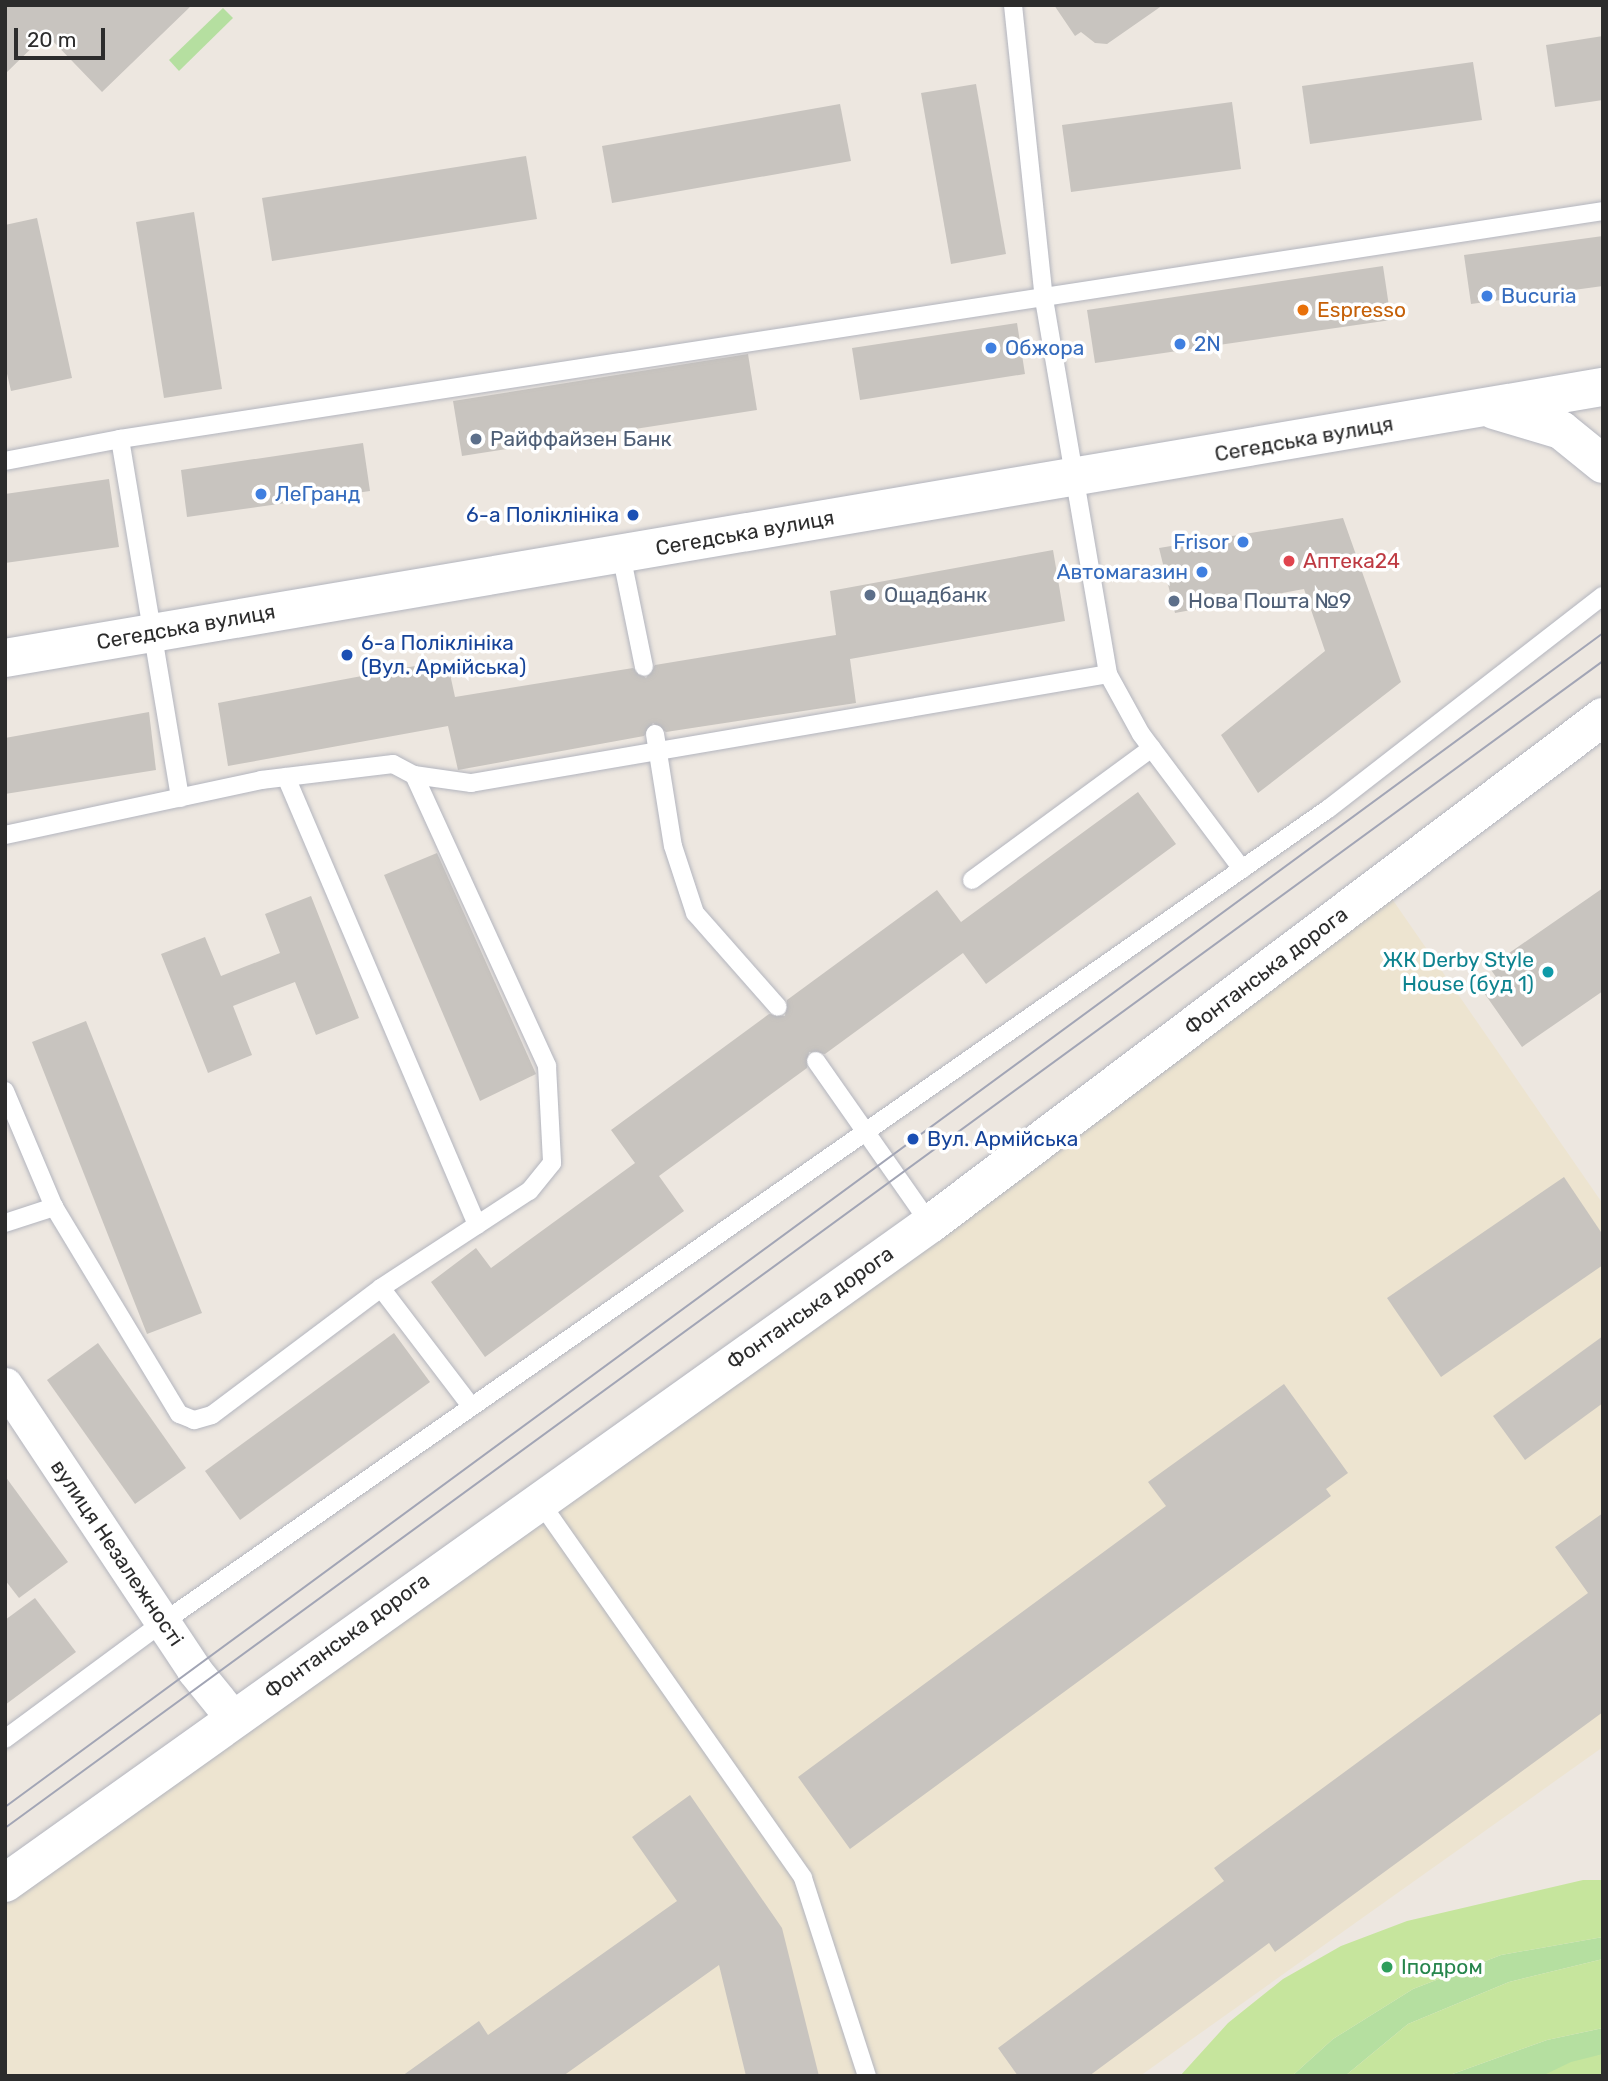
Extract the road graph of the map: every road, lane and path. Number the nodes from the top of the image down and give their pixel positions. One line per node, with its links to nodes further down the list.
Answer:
1 (1013, 5): 3 (lane)
2 (1603, 211): 3 (lane)
3 (1044, 299): 6 (lane); 9 (lane)
4 (1603, 387): 5 (main road, Сегедська вулиця)
5 (1485, 408): 8 (main road, Сегедська вулиця); 9 (main road, Сегедська вулиця)
6 (120, 439): 7 (lane); 12 (lane)
7 (5, 461)
8 (1603, 464)
9 (1072, 478): 10 (main road, Сегедська вулиця); 15 (lane)
10 (621, 554): 12 (main road, Сегедська вулиця); 14 (lane)
11 (1603, 596): 23 (lane)
12 (155, 632): 13 (main road, Сегедська вулиця); 21 (lane)
13 (5, 658)
14 (644, 667)
15 (1108, 674): 17 (lane); 18 (lane)
16 (1603, 717): 31 (main road, Фонтанська дорога)
17 (656, 742): 19 (lane); 25 (lane)
18 (1152, 748): 23 (lane); 24 (lane)
19 (414, 775): 20 (lane); 32 (lane)
20 (286, 777): 21 (lane); 32 (lane)
21 (180, 798): 22 (lane)
22 (5, 835)
23 (1242, 869): 28 (lane)
24 (972, 880)
25 (778, 1007)
26 (816, 1061): 28 (lane)
27 (5, 1091): 29 (lane)
28 (864, 1130): 31 (lane); 35 (lane)
29 (54, 1207): 30 (lane); 33 (lane)
30 (5, 1223)
31 (930, 1224): 36 (main road, Фонтанська дорога)
32 (477, 1225): 33 (lane)
33 (381, 1288): 35 (lane)
34 (5, 1385): 37 (street, вулиця Незалежності)
35 (471, 1406): 37 (lane)
36 (538, 1499): 38 (main road, Фонтанська дорога); 41 (lane)
37 (162, 1623): 38 (street, вулиця Незалежності); 39 (lane)
38 (233, 1718): 40 (main road, Фонтанська дорога)
39 (5, 1739)
40 (5, 1883)
41 (867, 2076)

